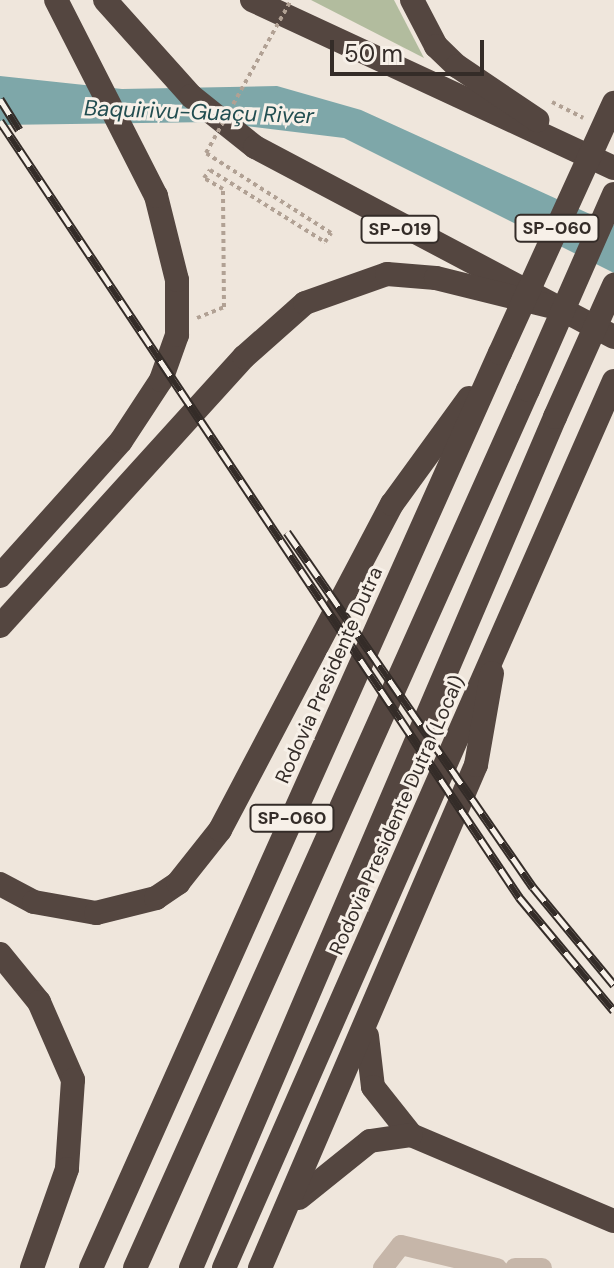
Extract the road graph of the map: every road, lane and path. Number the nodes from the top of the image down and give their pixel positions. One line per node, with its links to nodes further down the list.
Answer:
1 (56, 0): 12 (highway)
2 (105, 0): 11 (highway, SP-019)
3 (252, 0): 7 (highway)
4 (291, 0): 12 (path, bridge)
5 (412, 0): 7 (highway)
6 (614, 103): 14 (highway, Rodovia Presidente Dutra / SP-060, bridge)
7 (575, 147): 8 (highway)
8 (614, 168)
9 (614, 194): 27 (highway, SP-060, bridge)
10 (614, 285): 28 (highway, bridge)
11 (549, 306): 13 (highway, SP-019); 17 (highway)
12 (176, 315): 16 (highway)
13 (614, 337)
14 (496, 360): 19 (highway); 26 (highway, Rodovia Presidente Dutra / SP-060)
15 (614, 381): 18 (highway, Rodovia Presidente Dutra (Local))
16 (0, 576)
17 (0, 626)
18 (493, 658): 21 (highway); 29 (highway, Rodovia Presidente Dutra (Local))
19 (0, 884)
20 (0, 954): 25 (highway)
21 (367, 1034): 22 (highway); 23 (highway)
22 (411, 1135): 23 (highway); 24 (highway)
23 (287, 1210): 30 (highway)
24 (614, 1221)
25 (32, 1268)
26 (91, 1268)
27 (135, 1268)
28 (191, 1268)
29 (224, 1268)
30 (260, 1268)
31 (383, 1268): 32 (lane)
32 (497, 1268)
33 (515, 1268): 34 (lane)
34 (542, 1268)

